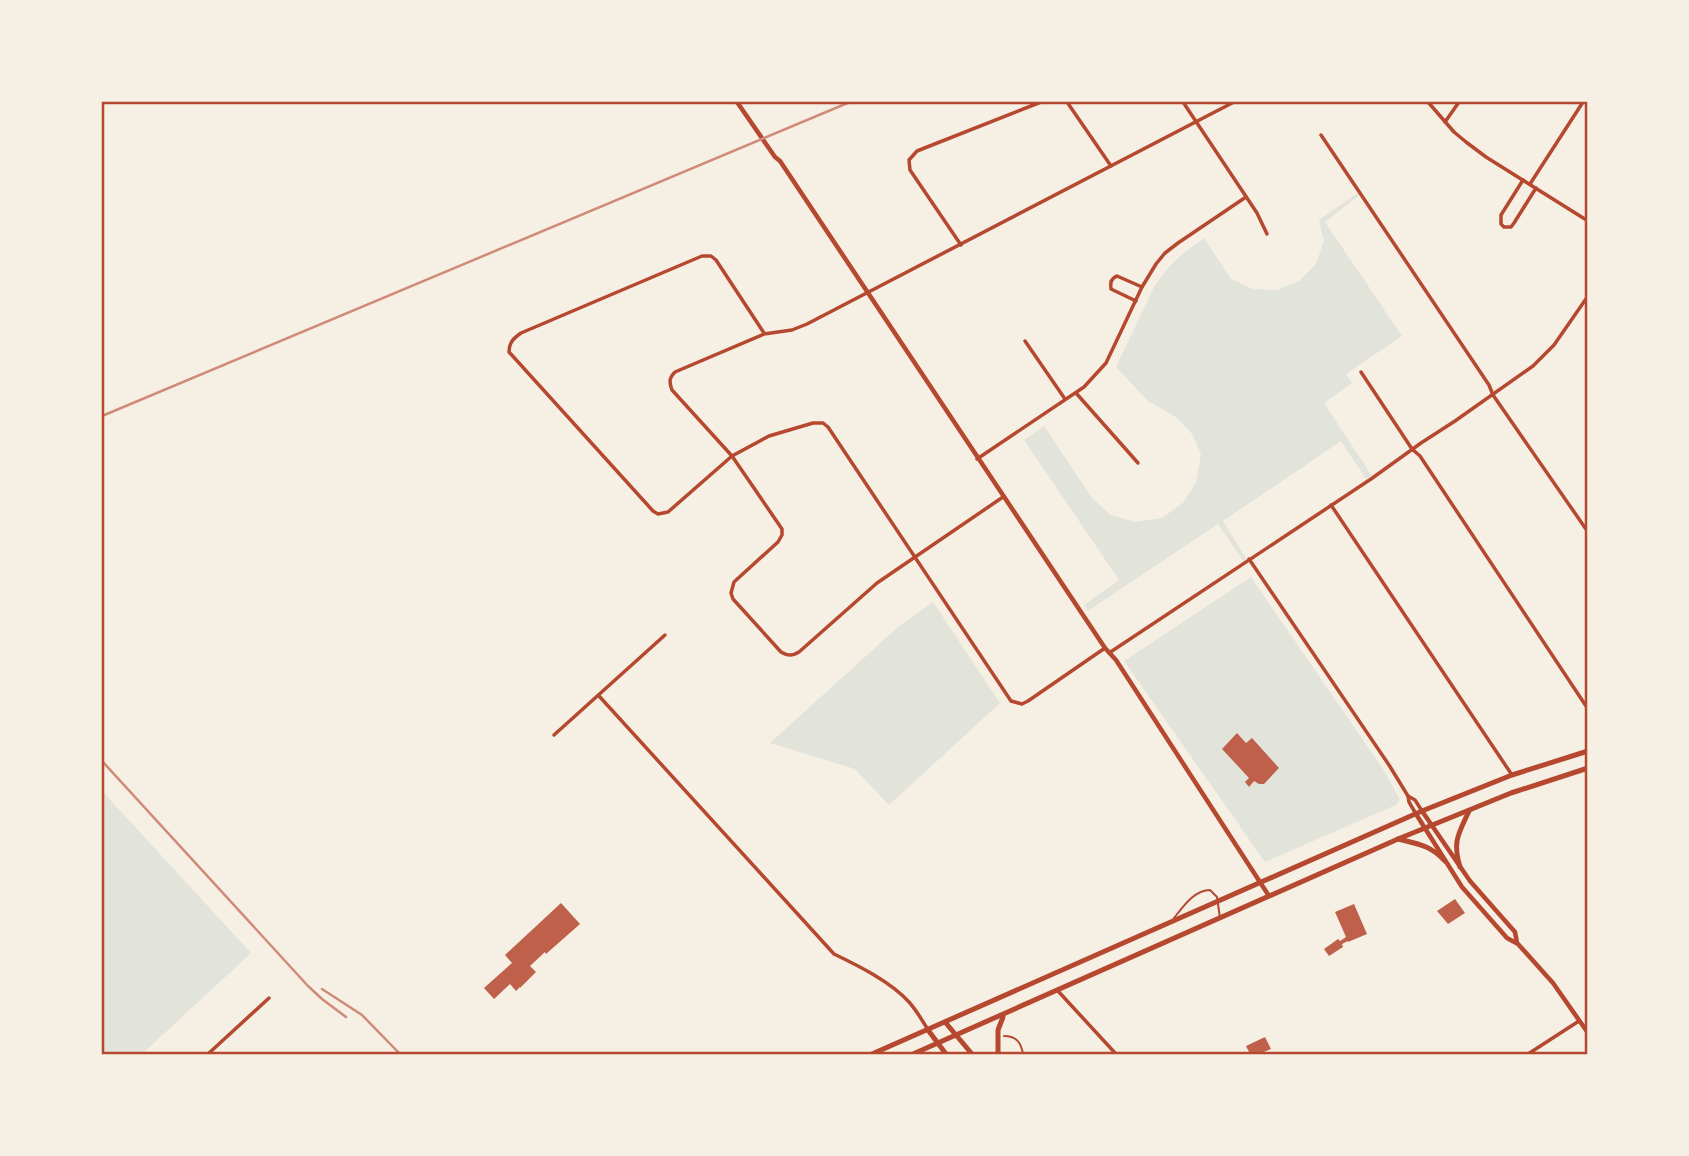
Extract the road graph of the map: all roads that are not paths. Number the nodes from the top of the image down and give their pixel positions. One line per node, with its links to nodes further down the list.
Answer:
1 (737, 102): 21 (street)
2 (1041, 102): 19 (street)
3 (1067, 102): 12 (street)
4 (1183, 102): 9 (street)
5 (1234, 102): 9 (street)
6 (1428, 102): 10 (street)
7 (1459, 102): 10 (street)
8 (1583, 102): 14 (street)
9 (1196, 122): 12 (street); 16 (street)
10 (1445, 122): 13 (street)
11 (1321, 135): 28 (street)
12 (1111, 166): 19 (street)
13 (1522, 180): 14 (street); 15 (street)
14 (1530, 184): 15 (street)
15 (1536, 188): 17 (street)
16 (1246, 197): 18 (street); 20 (street)
17 (1587, 221)
18 (1267, 234)
19 (961, 245): 21 (street)
20 (1142, 287): 23 (street); 23 (street)
21 (868, 294): 24 (street); 32 (street)
22 (1587, 296): 28 (street)
23 (1136, 301): 27 (street)
24 (764, 334): 31 (street); 31 (street)
25 (1025, 341): 29 (street)
26 (1362, 372): 30 (street)
27 (1076, 393): 29 (street); 33 (street)
28 (1493, 394): 30 (street); 36 (street)
29 (1065, 399): 32 (street)
30 (1412, 449): 35 (street); 42 (street)
31 (732, 456): 37 (street); 37 (street)
32 (977, 459): 34 (street)
33 (1138, 463)
34 (1003, 497): 37 (street); 40 (street)
35 (1331, 505): 38 (street); 46 (street)
36 (1587, 532)
37 (915, 557): 40 (street)
38 (1249, 559): 40 (street); 47 (street)
39 (665, 635): 41 (street)
40 (1107, 650): 56 (street)
41 (599, 696): 43 (street); 67 (street)
42 (1587, 709)
43 (554, 735)
44 (1587, 751): 46 (main road)
45 (1587, 768): 48 (main road)
46 (1512, 775): 49 (main road)
47 (1409, 796): 49 (street); 50 (street)
48 (1470, 810): 51 (main road); 55 (main road)
49 (1422, 811): 50 (main road); 51 (street)
50 (1416, 814): 52 (street); 56 (main road)
51 (1433, 825): 52 (main road); 55 (street)
52 (1424, 828): 53 (main road); 54 (street)
53 (1398, 839): 54 (main road); 57 (main road)
54 (1445, 861): 61 (street)
55 (1460, 867): 61 (street)
56 (1260, 882): 57 (street); 58 (main road)
57 (1269, 896): 59 (main road)
58 (1217, 901): 59 (lane); 60 (main road); 60 (lane)
59 (1220, 919): 62 (main road)
60 (1170, 922): 66 (main road)
61 (1518, 944): 65 (street)
62 (1058, 991): 64 (main road); 77 (street)
63 (269, 998): 71 (street)
64 (1003, 1015): 69 (main road); 76 (main road)
65 (1579, 1021): 68 (street); 78 (street)
66 (945, 1022): 67 (main road); 69 (main road)
67 (928, 1030): 70 (main road); 72 (main road)
68 (1587, 1033)
69 (956, 1036): 70 (main road); 75 (main road)
70 (939, 1044): 73 (main road); 74 (main road)
71 (208, 1055)
72 (872, 1055)
73 (913, 1055)
74 (946, 1055)
75 (972, 1055)
76 (998, 1055)
77 (1116, 1055)
78 (1528, 1055)

